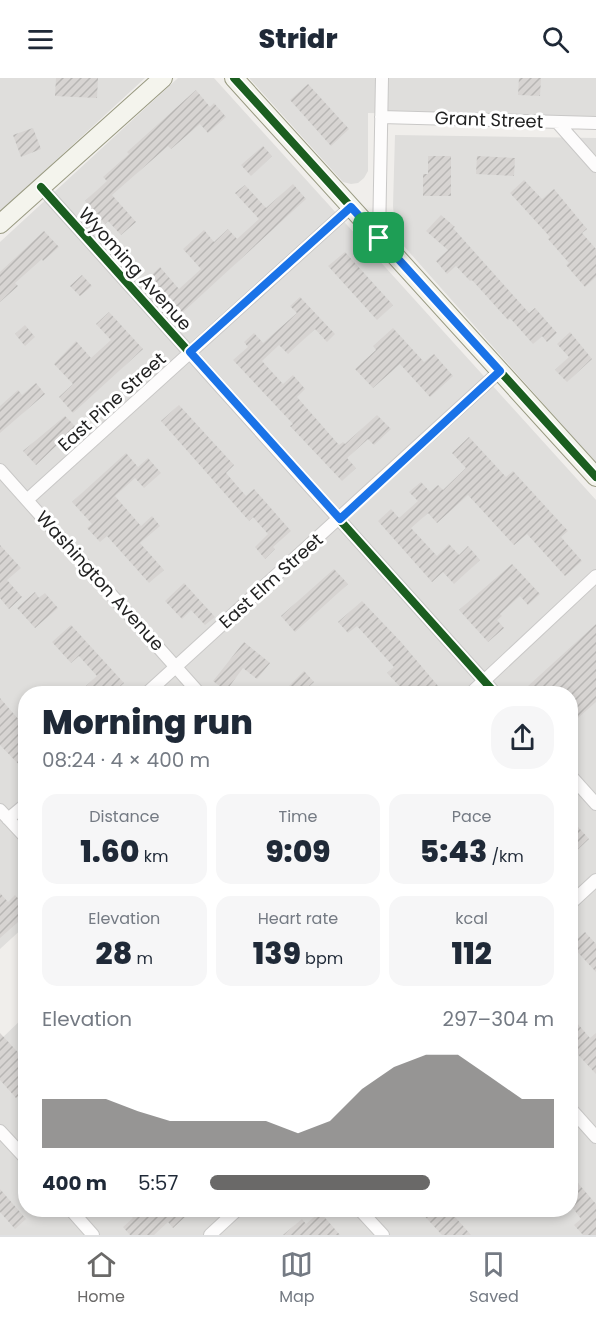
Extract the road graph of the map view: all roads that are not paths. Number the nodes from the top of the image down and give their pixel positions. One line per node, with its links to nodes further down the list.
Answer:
1 (164, 78): 8 (street)
2 (234, 78): 9 (street)
3 (382, 78): 4 (street)
4 (381, 117): 5 (street, Grant Street); 11 (street)
5 (557, 122): 6 (street, Grant Street); 7 (street)
6 (596, 123)
7 (596, 166)
8 (41, 187): 10 (street); 12 (street, Wyoming Avenue)
9 (351, 207): 11 (street); 12 (street, East Pine Street)
10 (0, 224)
11 (379, 238): 13 (street)
12 (190, 352): 16 (street, East Pine Street); 17 (street, Wyoming Avenue)
13 (500, 371): 15 (street); 17 (street, East Elm Street)
14 (0, 470): 16 (street, Washington Avenue)
15 (596, 477)
16 (27, 500): 19 (street, Washington Avenue)
17 (340, 519): 19 (street, East Elm Street); 20 (street, Wyoming Avenue)
18 (596, 576): 20 (street)
19 (176, 667): 21 (street, East Elm Street); 22 (street, Washington Avenue)
20 (484, 681): 23 (street); 24 (street, Wyoming Avenue)
21 (155, 686)
22 (193, 686)
23 (479, 686)
24 (489, 686)
25 (578, 785): 26 (street)
26 (596, 804)
27 (18, 808): 28 (street)
28 (4, 815): 29 (street)
29 (18, 830)
30 (596, 880): 31 (street)
31 (578, 897)
32 (578, 1117): 34 (street)
33 (0, 1131): 35 (street)
34 (596, 1137)
35 (18, 1150)
36 (77, 1217): 39 (street)
37 (229, 1217): 40 (street)
38 (366, 1217): 41 (street)
39 (93, 1235)
40 (210, 1235)
41 (383, 1235)

